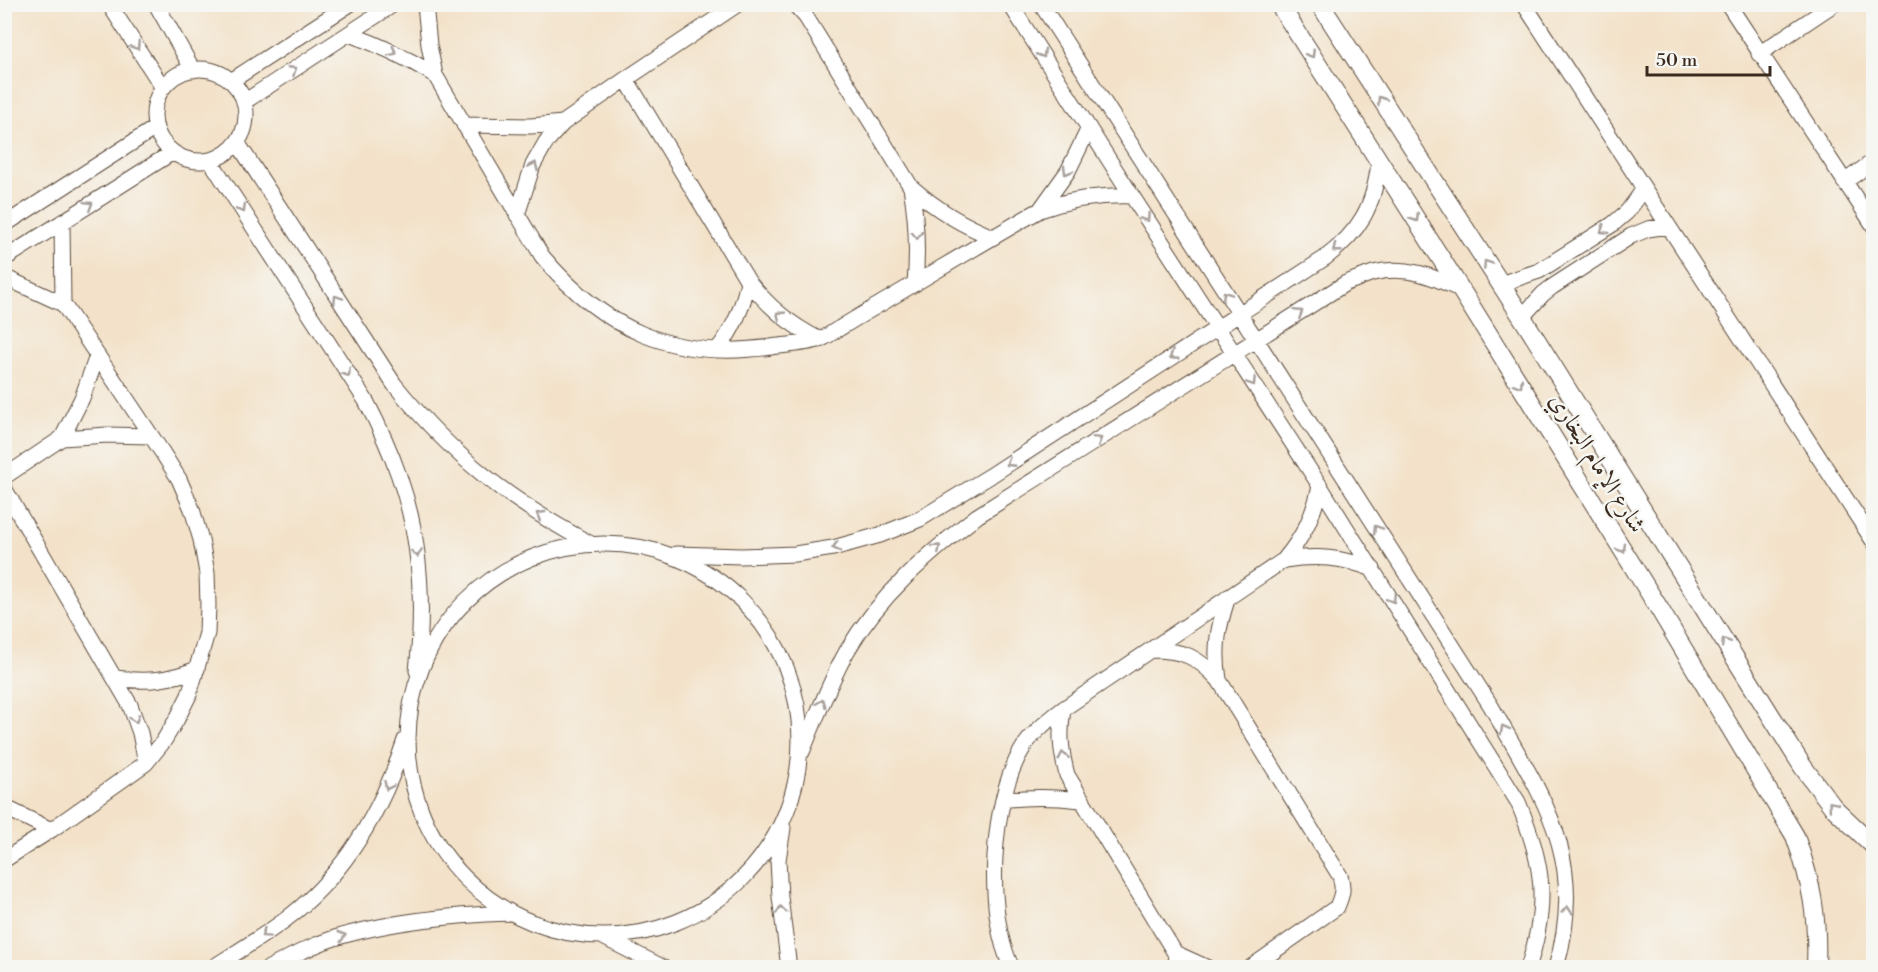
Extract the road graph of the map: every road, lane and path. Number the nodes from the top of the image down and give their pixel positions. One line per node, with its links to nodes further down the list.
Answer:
1 (109, 4): 21 (street, one-way to 21)
2 (156, 4): 17 (street)
3 (350, 4): 20 (street)
4 (394, 4): 15 (street)
5 (425, 4): 18 (street)
6 (738, 4): 19 (street)
7 (794, 4): 33 (street)
8 (1010, 4): 26 (street, one-way to 26)
9 (1041, 4): 50 (street, one-way to 9)
10 (1280, 4): 31 (street, شارع الإمام البخاري, one-way to 31)
11 (1320, 4): 47 (street, شارع الإمام البخاري, one-way to 11)
12 (1524, 4): 34 (street)
13 (1728, 4): 16 (street)
14 (1834, 4): 16 (street)
15 (349, 34): 18 (street, one-way to 18); 22 (street, one-way to 15)
16 (1759, 54): 32 (street)
17 (193, 70): 20 (street); 21 (street)
18 (435, 75): 24 (street)
19 (626, 79): 23 (street); 45 (street)
20 (231, 81): 22 (street)
21 (163, 88): 25 (street)
22 (244, 102): 27 (street)
23 (563, 123): 24 (street); 37 (street, one-way to 23)
24 (464, 125): 37 (street)
25 (155, 128): 28 (street); 39 (street)
26 (1089, 128): 35 (street); 36 (street, one-way to 36)
27 (237, 142): 29 (street); 64 (street, one-way to 27)
28 (172, 152): 29 (street); 38 (street, one-way to 28)
29 (210, 160): 73 (street, one-way to 73)
30 (1874, 161): 32 (street)
31 (1379, 162): 48 (street, شارع الإمام البخاري, one-way to 48); 50 (street, one-way to 50)
32 (1844, 182): 41 (street)
33 (911, 187): 42 (street); 46 (street, one-way to 46)
34 (1644, 189): 40 (street); 47 (street, one-way to 47)
35 (1132, 196): 36 (street); 52 (street, one-way to 52)
36 (1040, 210): 42 (street)
37 (517, 215): 55 (street)
38 (62, 222): 43 (street); 49 (street)
39 (4, 225)
40 (1668, 226): 51 (street); 63 (street)
41 (1874, 226)
42 (993, 237): 46 (street)
43 (4, 259)
44 (4, 277): 49 (street)
45 (748, 281): 53 (street, one-way to 45); 55 (street)
46 (915, 284): 53 (street)
47 (1500, 284): 51 (street, شارع الإمام البخاري)
48 (1461, 290): 54 (street, one-way to 48); 97 (street, شارع الإمام البخاري, one-way to 97)
49 (63, 304): 57 (street)
50 (1239, 314): 52 (street); 54 (street)
51 (1522, 317): 83 (street, شارع الإمام البخاري, one-way to 51)
52 (1217, 328): 56 (street); 65 (street, one-way to 65)
53 (820, 339): 55 (street)
54 (1256, 340): 56 (street); 96 (street, one-way to 54)
55 (717, 350)
56 (1234, 354): 61 (street, one-way to 61); 76 (street, one-way to 56)
57 (97, 356): 58 (street); 59 (street)
58 (151, 436): 59 (street); 70 (street)
59 (62, 438): 60 (street)
60 (4, 477)
61 (1320, 486): 66 (street); 67 (street)
62 (4, 488): 71 (street)
63 (1874, 542)
64 (591, 544): 65 (street); 73 (street)
65 (669, 554): 76 (street)
66 (1284, 560): 67 (street); 68 (street)
67 (1373, 569): 95 (street, one-way to 95)
68 (1228, 597): 69 (street); 72 (street)
69 (1150, 650): 72 (street); 74 (street)
70 (197, 669): 71 (street); 77 (street)
71 (116, 678): 77 (street, one-way to 77)
72 (1219, 680): 94 (street)
73 (415, 689): 75 (street)
74 (1063, 709): 78 (street); 79 (street, one-way to 74)
75 (408, 731): 85 (street); 88 (street, one-way to 88)
76 (800, 758): 81 (street)
77 (147, 763): 82 (street)
78 (1003, 800): 79 (street); 92 (street)
79 (1082, 800): 87 (street)
80 (4, 807): 82 (street)
81 (784, 820): 86 (street); 91 (street, one-way to 81)
82 (51, 830): 84 (street)
83 (1874, 846)
84 (4, 860)
85 (510, 913): 86 (street); 89 (street, one-way to 85)
86 (603, 937): 90 (street)
87 (1176, 960): 93 (street)
88 (212, 968)
89 (269, 968)
90 (664, 968)
91 (789, 968)
92 (1012, 968)
93 (1208, 968)
94 (1250, 968)
95 (1528, 968)
96 (1556, 968)
97 (1816, 968)

